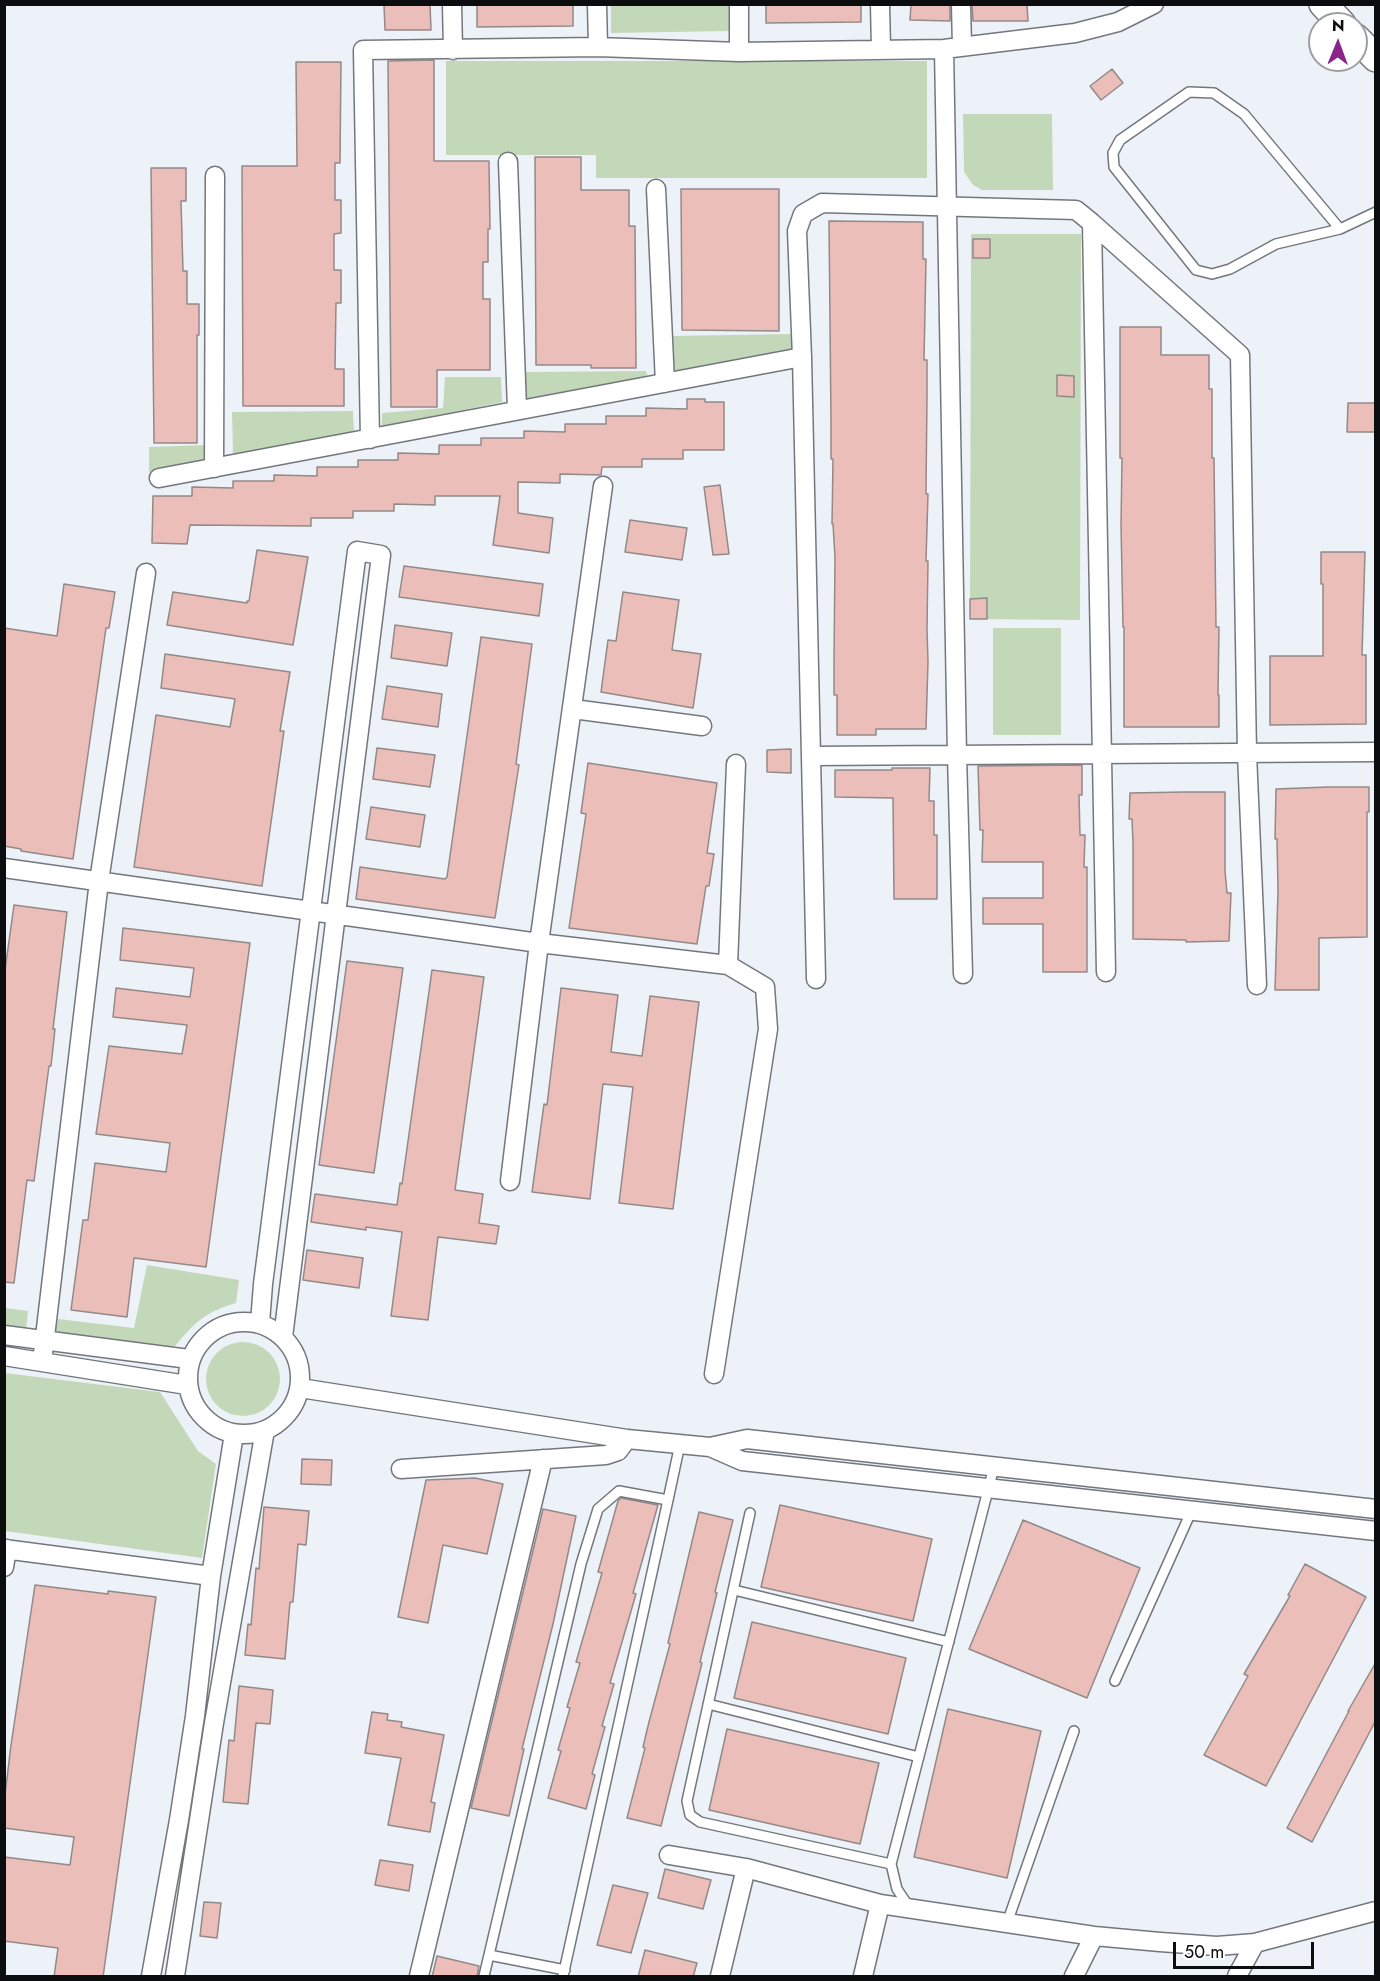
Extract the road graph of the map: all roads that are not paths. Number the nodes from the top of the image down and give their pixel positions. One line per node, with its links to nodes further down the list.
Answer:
1 (452, 4): 10 (street)
2 (597, 4): 7 (street)
3 (739, 4): 11 (street)
4 (880, 4): 9 (street)
5 (961, 4): 8 (street)
6 (1154, 4): 8 (street)
7 (598, 47): 10 (street); 11 (street)
8 (953, 48): 9 (street); 15 (street)
9 (881, 49): 11 (street)
10 (453, 50): 22 (street)
11 (739, 52)
12 (508, 162): 21 (street)
13 (215, 176): 23 (street)
14 (656, 189): 20 (street)
15 (948, 207): 17 (street); 19 (street); 32 (street)
16 (1376, 212): 18 (lane)
17 (1092, 223): 30 (street); 31 (street)
18 (1340, 228): 18 (lane)
19 (802, 357): 20 (street); 33 (street)
20 (665, 383): 21 (street)
21 (517, 409): 22 (street)
22 (370, 439): 23 (street)
23 (214, 468): 24 (street)
24 (159, 478)
25 (603, 486): 27 (street)
26 (146, 573): 36 (street)
27 (573, 709): 28 (street); 39 (street)
28 (702, 726)
29 (1376, 753): 31 (street)
30 (1102, 754): 31 (street); 32 (street); 41 (street)
31 (1247, 754): 44 (street)
32 (957, 755): 33 (street); 42 (street)
33 (811, 756): 43 (street)
34 (736, 764): 40 (street)
35 (4, 868): 36 (street)
36 (99, 881): 37 (street); 49 (street)
37 (311, 910): 38 (street); 38 (street); 46 (street)
38 (335, 914): 39 (street); 48 (street)
39 (539, 943): 40 (street); 45 (street)
40 (728, 965): 53 (street)
41 (1106, 972)
42 (963, 974)
43 (816, 979)
44 (1257, 985)
45 (510, 1180)
46 (260, 1323): 48 (street); 51 (street)
47 (4, 1335): 49 (street)
48 (284, 1337): 55 (street)
49 (44, 1340): 51 (street); 52 (street)
50 (4, 1356): 52 (street)
51 (189, 1359): 54 (street)
52 (42, 1362): 54 (street)
53 (714, 1374)
54 (187, 1385): 57 (street)
55 (300, 1388): 56 (street); 58 (street)
56 (264, 1430): 57 (street); 90 (street)
57 (234, 1434): 71 (street)
58 (627, 1438): 59 (street); 61 (street)
59 (680, 1444): 60 (street); 65 (lane)
60 (710, 1448): 62 (street); 64 (street)
61 (543, 1459): 63 (street); 91 (street)
62 (994, 1467): 64 (lane); 66 (street)
63 (401, 1469)
64 (989, 1487): 67 (street); 73 (lane)
65 (668, 1500): 87 (lane); 88 (lane)
66 (1376, 1509)
67 (1191, 1512): 69 (street); 74 (lane)
68 (750, 1513): 72 (lane)
69 (1376, 1531)
70 (5, 1555): 71 (street)
71 (211, 1576): 89 (street)
72 (734, 1590): 73 (lane); 75 (lane)
73 (949, 1642): 77 (lane)
74 (1115, 1681)
75 (708, 1704): 77 (lane); 79 (lane)
76 (1074, 1731): 84 (lane)
77 (919, 1757): 79 (lane)
78 (669, 1855): 80 (street)
79 (891, 1863): 82 (lane)
80 (746, 1868): 81 (street); 93 (street)
81 (880, 1904): 82 (street); 94 (street)
82 (909, 1907): 84 (street)
83 (1376, 1911): 86 (street)
84 (1007, 1923): 85 (street)
85 (1094, 1936): 86 (street); 95 (street)
86 (1255, 1943): 96 (street)
87 (489, 1955): 88 (lane); 92 (lane)
88 (564, 1973)
89 (152, 1977)
90 (175, 1977)
91 (419, 1977)
92 (484, 1977)
93 (720, 1977)
94 (863, 1977)
95 (1074, 1977)
96 (1237, 1977)

